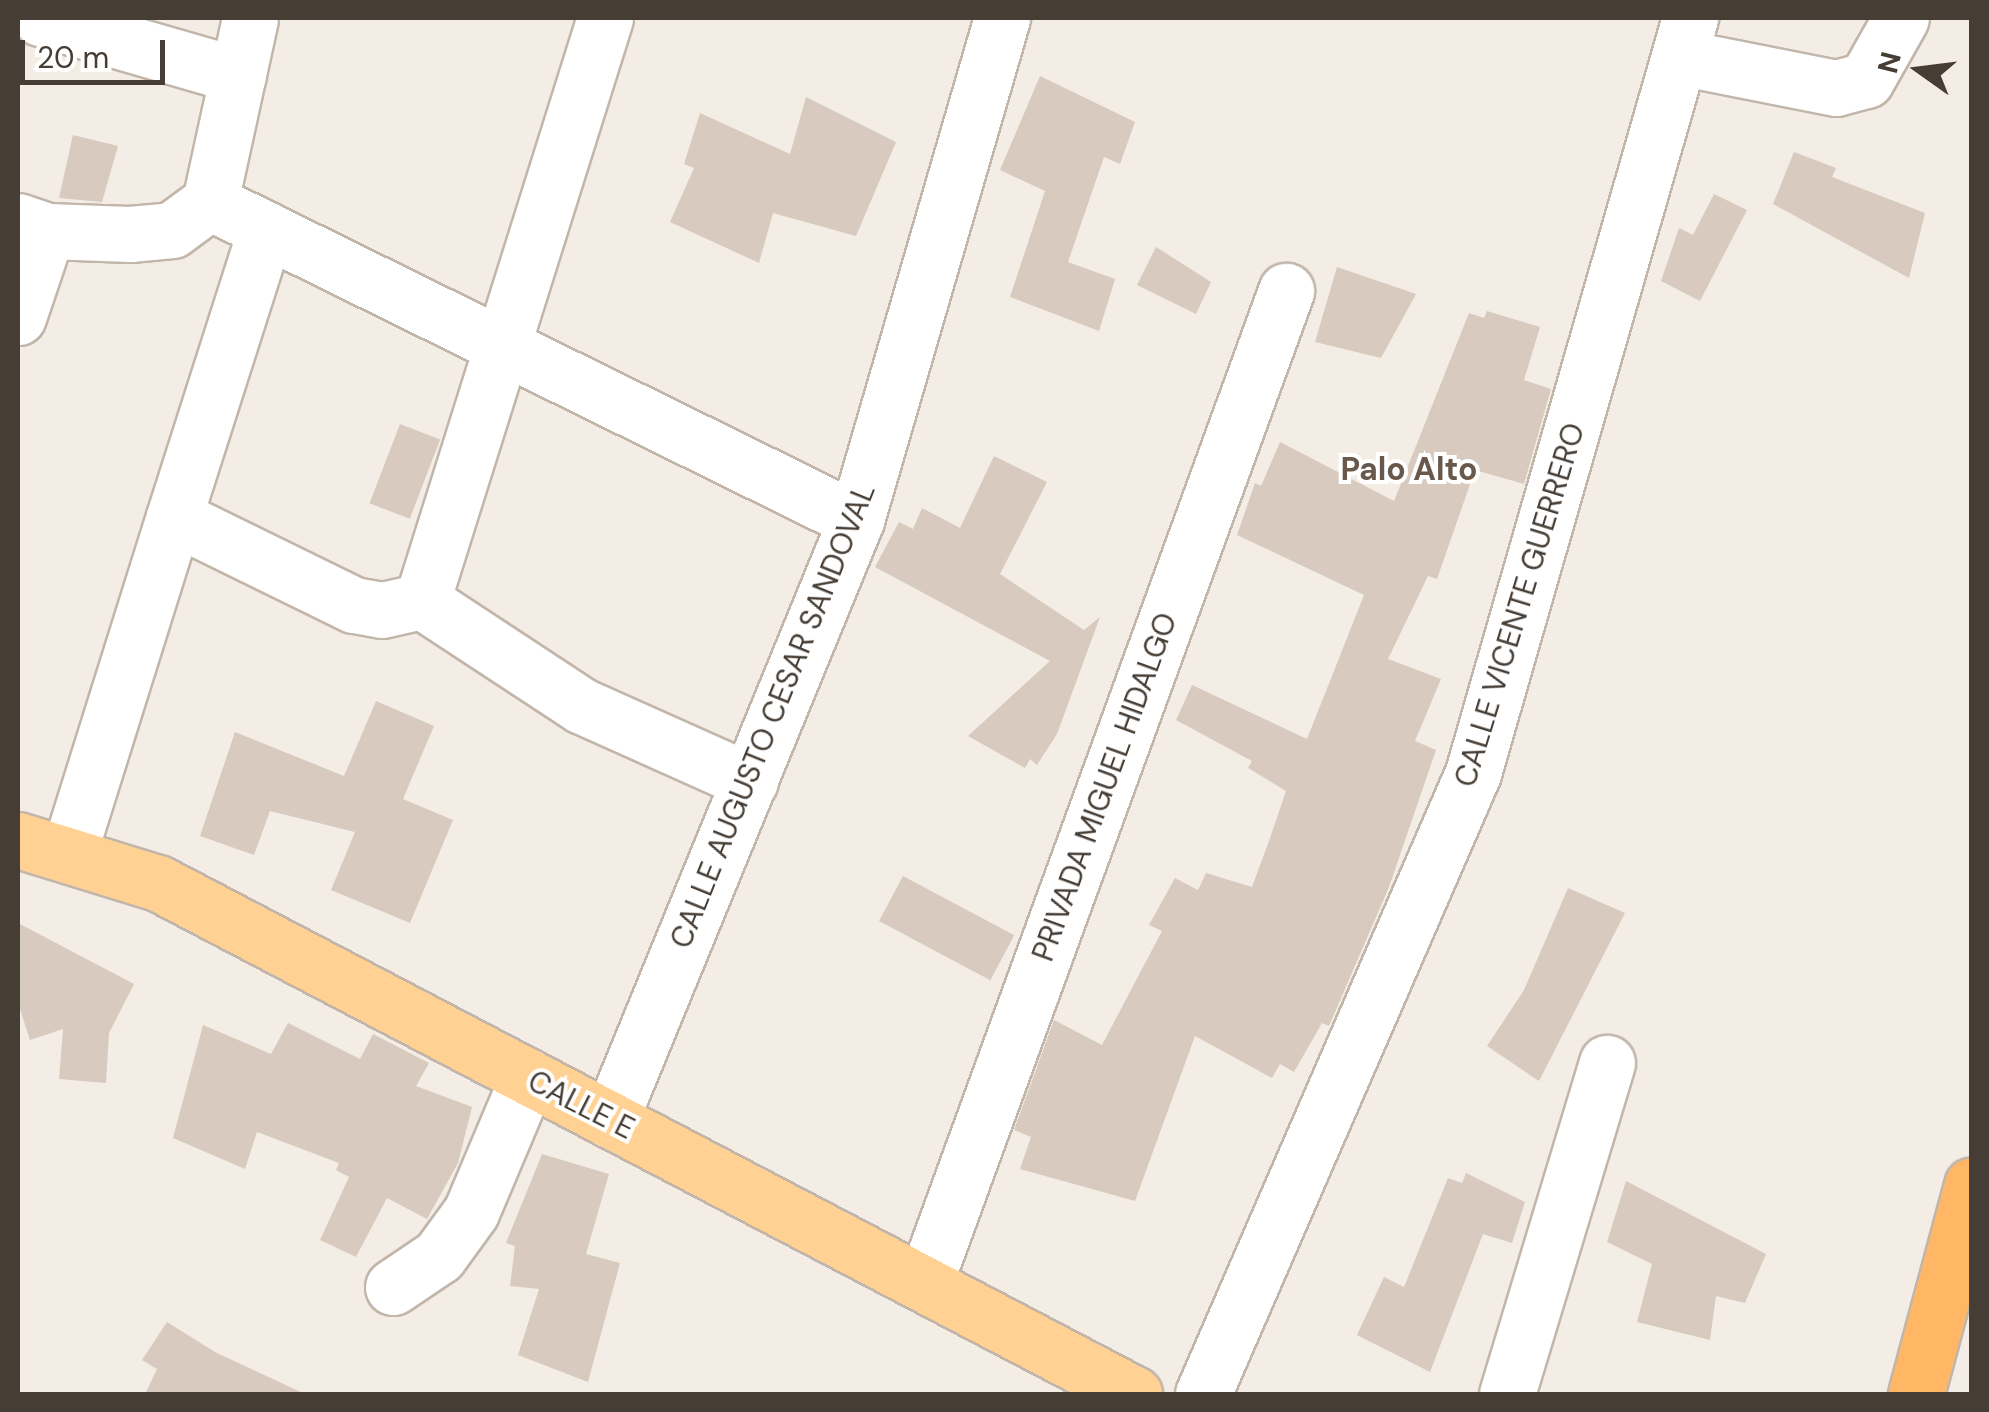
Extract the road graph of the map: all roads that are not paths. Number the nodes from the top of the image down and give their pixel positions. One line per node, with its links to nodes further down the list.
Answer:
1 (40, 18): 7 (street)
2 (250, 18): 7 (street)
3 (605, 18): 13 (street)
4 (1002, 18): 15 (street, CALLE AUGUSTO CESAR SANDOVAL)
5 (1901, 18): 6 (street)
6 (1685, 37): 26 (street, CALLE VICENTE GUERRERO)
7 (238, 75): 8 (street)
8 (210, 202): 9 (street); 10 (street)
9 (32, 226): 12 (street)
10 (266, 229): 13 (street); 14 (street)
11 (1286, 291): 23 (street, PRIVADA MIGUEL HIDALGO)
12 (18, 317)
13 (501, 346): 15 (street); 16 (street)
14 (174, 516): 16 (street); 18 (street)
15 (856, 520): 17 (street, CALLE AUGUSTO CESAR SANDOVAL)
16 (422, 601): 17 (street)
17 (750, 780): 21 (street, CALLE AUGUSTO CESAR SANDOVAL)
18 (43, 846): 20 (main road, CALLE E)
19 (1607, 1062): 27 (street)
20 (528, 1077): 21 (main road, CALLE E); 24 (street)
21 (610, 1120): 23 (main road, CALLE E)
22 (1972, 1186): 28 (highway)
23 (924, 1282): 25 (main road, CALLE E)
24 (393, 1287)
25 (1134, 1394)
26 (1203, 1394)
27 (1507, 1394)
28 (1916, 1394)

